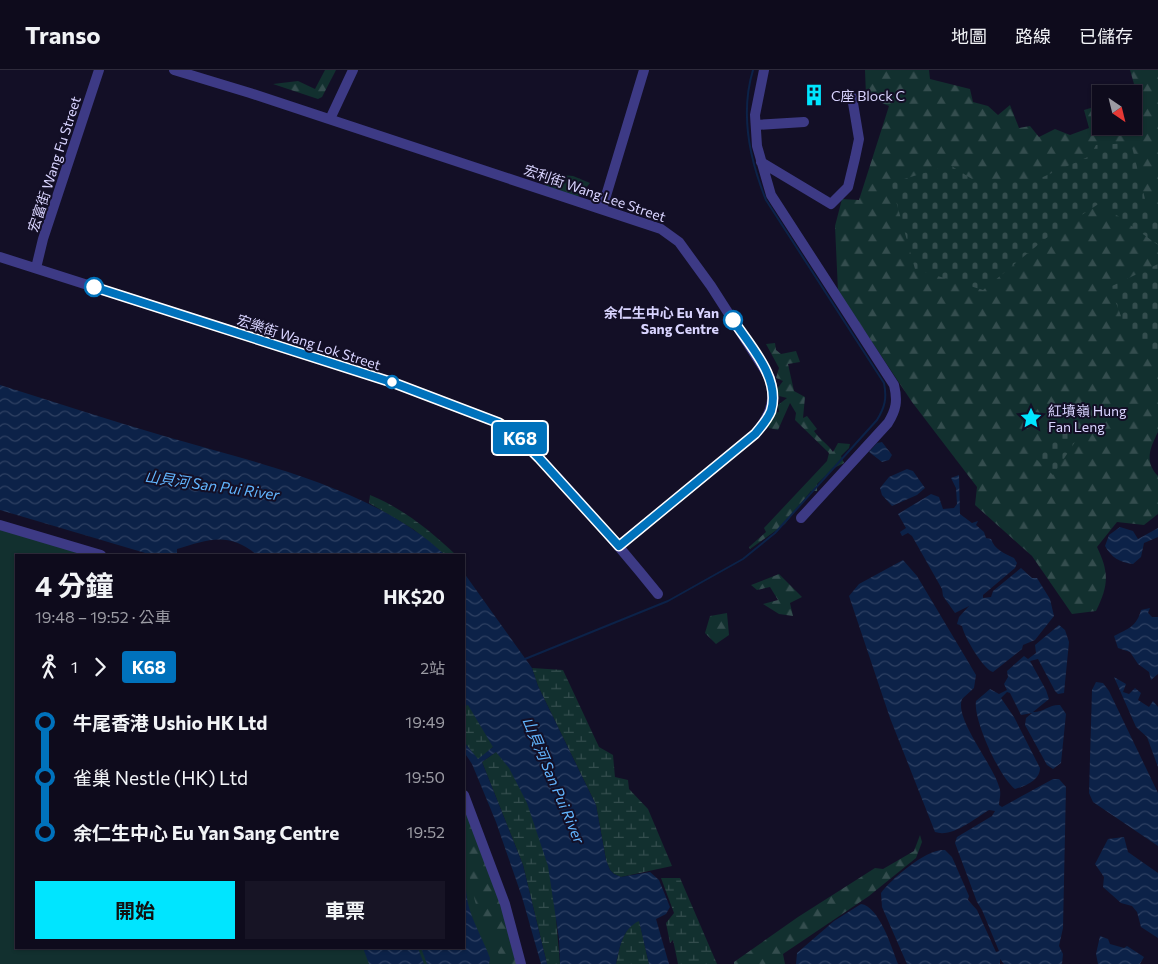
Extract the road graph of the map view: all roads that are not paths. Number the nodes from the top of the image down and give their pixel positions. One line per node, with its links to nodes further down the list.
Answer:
1 (99, 70): 13 (street, 宏富街 Wang Fu Street)
2 (174, 70): 7 (street, 宏利街 Wang Lee Street)
3 (352, 70): 7 (street)
4 (644, 70): 11 (street)
5 (764, 70): 9 (street)
6 (852, 97): 10 (street)
7 (330, 119): 11 (street, 宏利街 Wang Lee Street)
8 (804, 122): 9 (street)
9 (756, 124): 10 (street)
10 (761, 162): 14 (street)
11 (602, 208): 16 (street, 宏利街 Wang Lee Street)
12 (0, 257): 13 (street, 宏樂街 Wang Lok Street)
13 (36, 268): 16 (street, 宏樂街 Wang Lok Street)
14 (800, 518)
15 (0, 525): 17 (street)
16 (619, 546): 18 (street, 宏樂街 Wang Lok Street)
17 (98, 554)
18 (658, 594)
19 (465, 798): 20 (street)
20 (521, 964)

